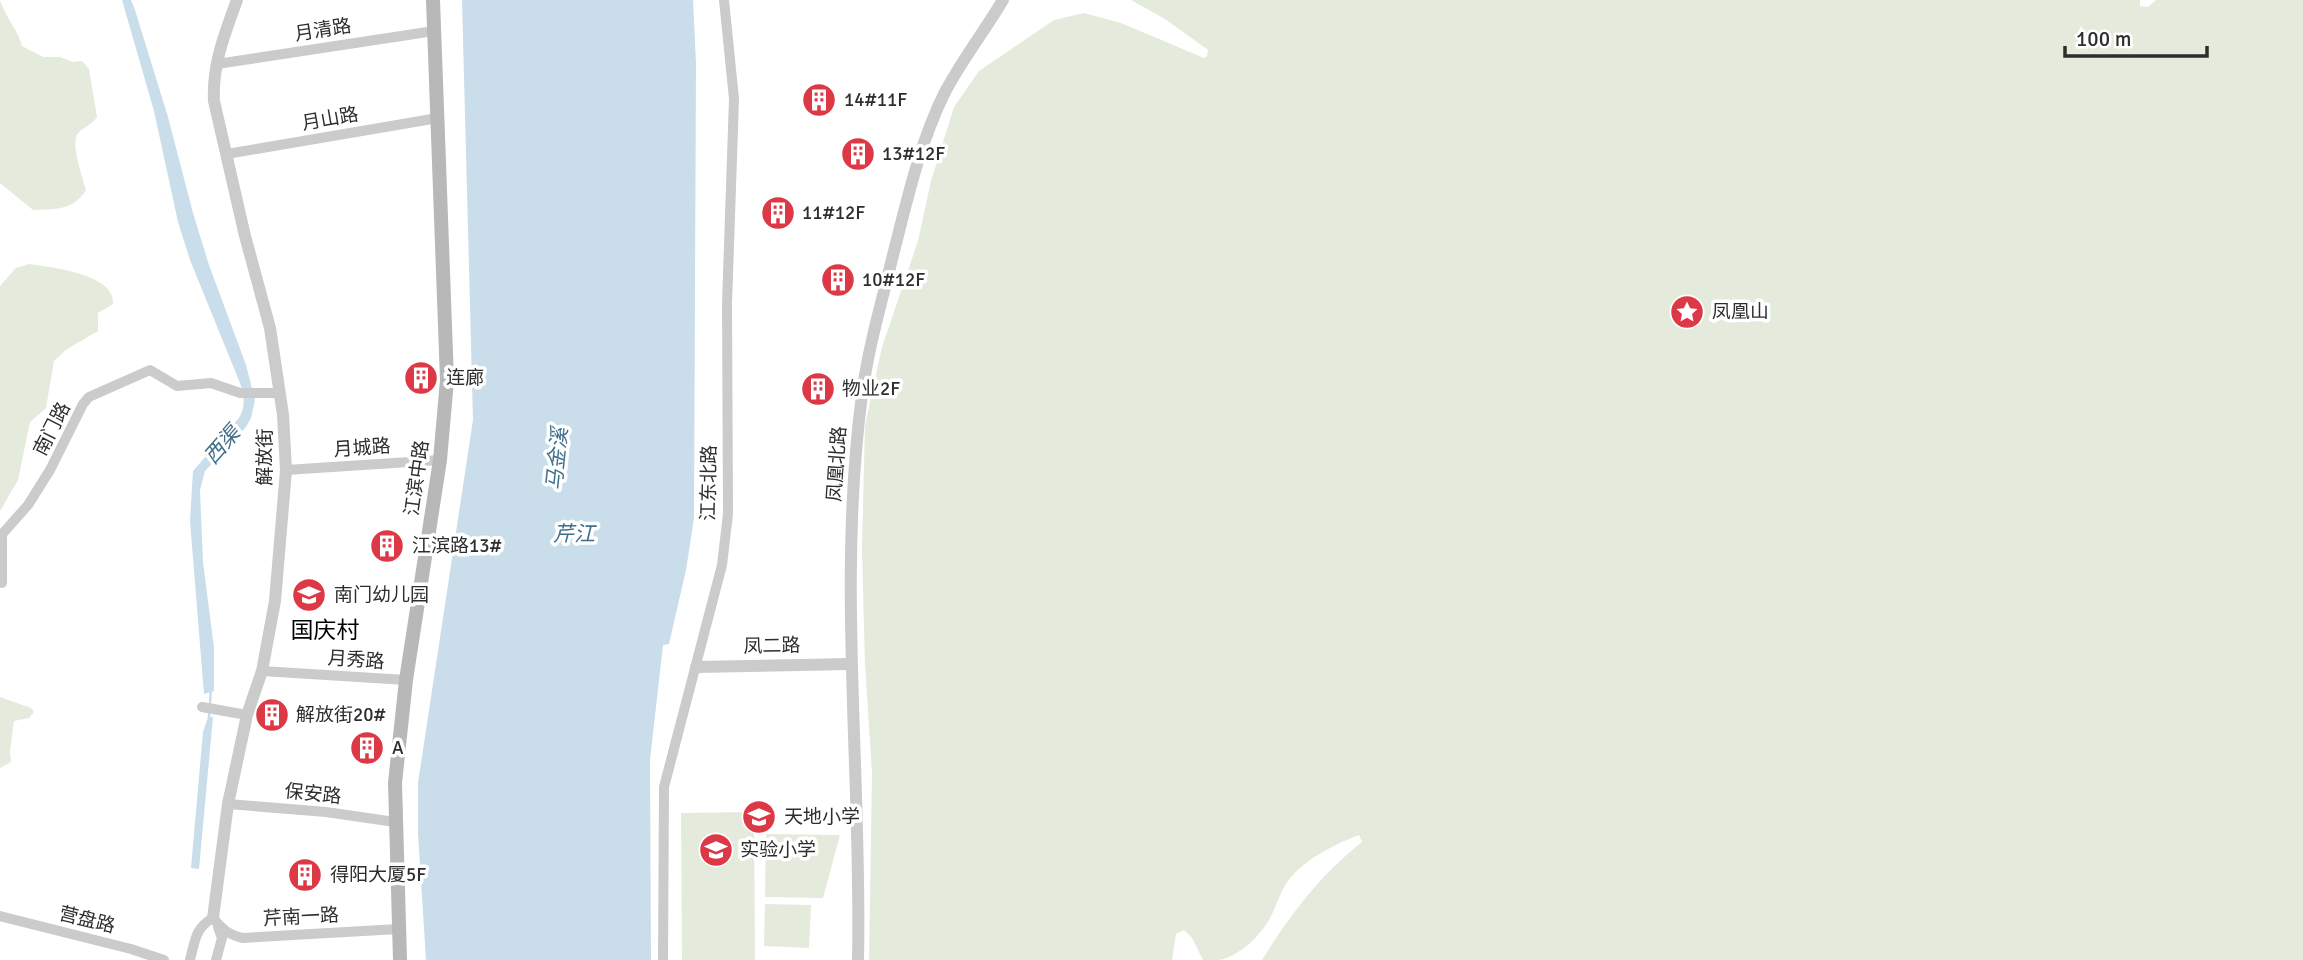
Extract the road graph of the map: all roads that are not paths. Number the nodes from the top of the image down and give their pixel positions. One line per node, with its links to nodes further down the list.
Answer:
1 (237, 0): 6 (street, 解放街)
2 (433, 0): 5 (main road, 江滨中路)
3 (724, 0): 14 (street, 江东北路)
4 (1003, 0): 13 (street, 凤凰北路)
5 (433, 31): 6 (street, 月清路); 7 (main road, 江滨中路)
6 (217, 64): 8 (street, 解放街)
7 (438, 118): 8 (street, 月山路); 10 (main road, 江滨中路)
8 (227, 154): 9 (street, 解放街)
9 (279, 393): 11 (street, 解放街); 12 (street, 南门路)
10 (440, 460): 11 (street, 月城路); 16 (main road, 江滨中路)
11 (286, 470): 15 (street, 解放街)
12 (2, 583)
13 (850, 664): 14 (street, 凤二路); 29 (street, 凤凰北路)
14 (696, 667): 28 (street, 江东北路)
15 (262, 671): 16 (street, 月秀路); 18 (street, 解放街)
16 (406, 680): 20 (main road, 江滨中路)
17 (202, 707): 18 (street)
18 (247, 715): 19 (street, 解放街)
19 (228, 804): 20 (street, 保安路); 22 (street, 解放街)
20 (395, 822): 23 (main road, 江滨中路)
21 (0, 916): 24 (street, 营盘路)
22 (213, 918): 23 (street, 芹南一路); 25 (street, 解放街); 26 (street, 解放街)
23 (398, 929): 27 (main road, 江滨中路)
24 (164, 960)
25 (190, 960)
26 (216, 960)
27 (400, 960)
28 (663, 960)
29 (858, 960)

